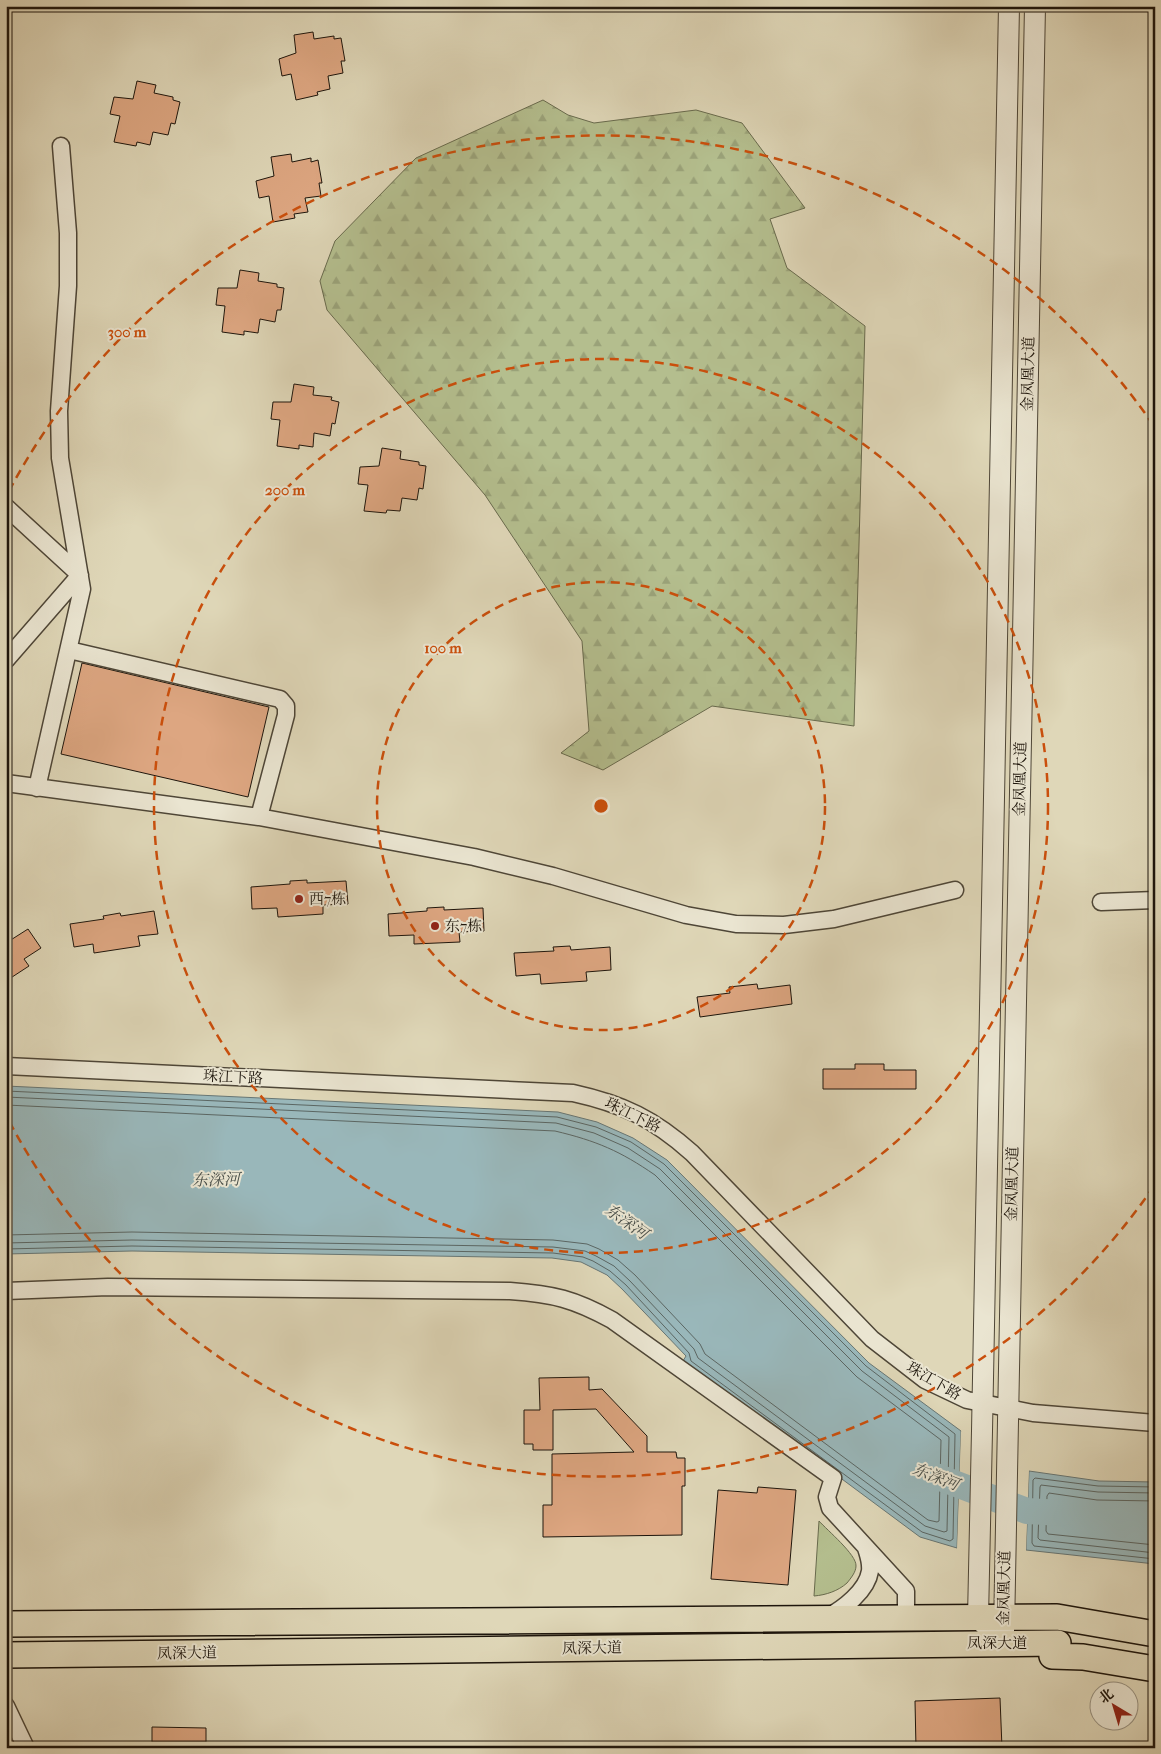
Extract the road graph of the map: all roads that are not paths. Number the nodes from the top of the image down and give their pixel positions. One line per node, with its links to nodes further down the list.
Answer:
1 (1009, 6): 16 (street, 金凤凰大道)
2 (1035, 6): 17 (street, 金凤凰大道)
3 (61, 146): 5 (street)
4 (6, 508): 5 (street)
5 (80, 575): 6 (street); 7 (street)
6 (69, 650): 9 (street); 10 (street)
7 (6, 660)
8 (6, 783): 9 (street)
9 (37, 788): 10 (street)
10 (259, 818): 11 (street)
11 (955, 890)
12 (1155, 900): 13 (street)
13 (1102, 902)
14 (6, 1066): 16 (street, 珠江下路)
15 (6, 1291): 19 (street)
16 (982, 1403): 17 (street, 珠江下路); 21 (street, 金凤凰大道)
17 (1008, 1408): 18 (street, 珠江下路); 22 (street, 金凤凰大道)
18 (1155, 1422)
19 (866, 1548): 20 (street); 23 (street)
20 (906, 1618): 21 (main road, 凤深大道); 23 (main road, 凤深大道)
21 (978, 1618): 22 (main road, 凤深大道); 26 (street, 金凤凰大道)
22 (1004, 1618): 25 (main road, 凤深大道); 26 (street, 金凤凰大道)
23 (825, 1619): 24 (main road, 凤深大道)
24 (6, 1624)
25 (1155, 1634)
26 (1004, 1643): 27 (main road, 凤深大道); 28 (main road, 凤深大道)
27 (6, 1655)
28 (1155, 1669)
29 (6, 1706): 30 (street)
30 (26, 1748)

